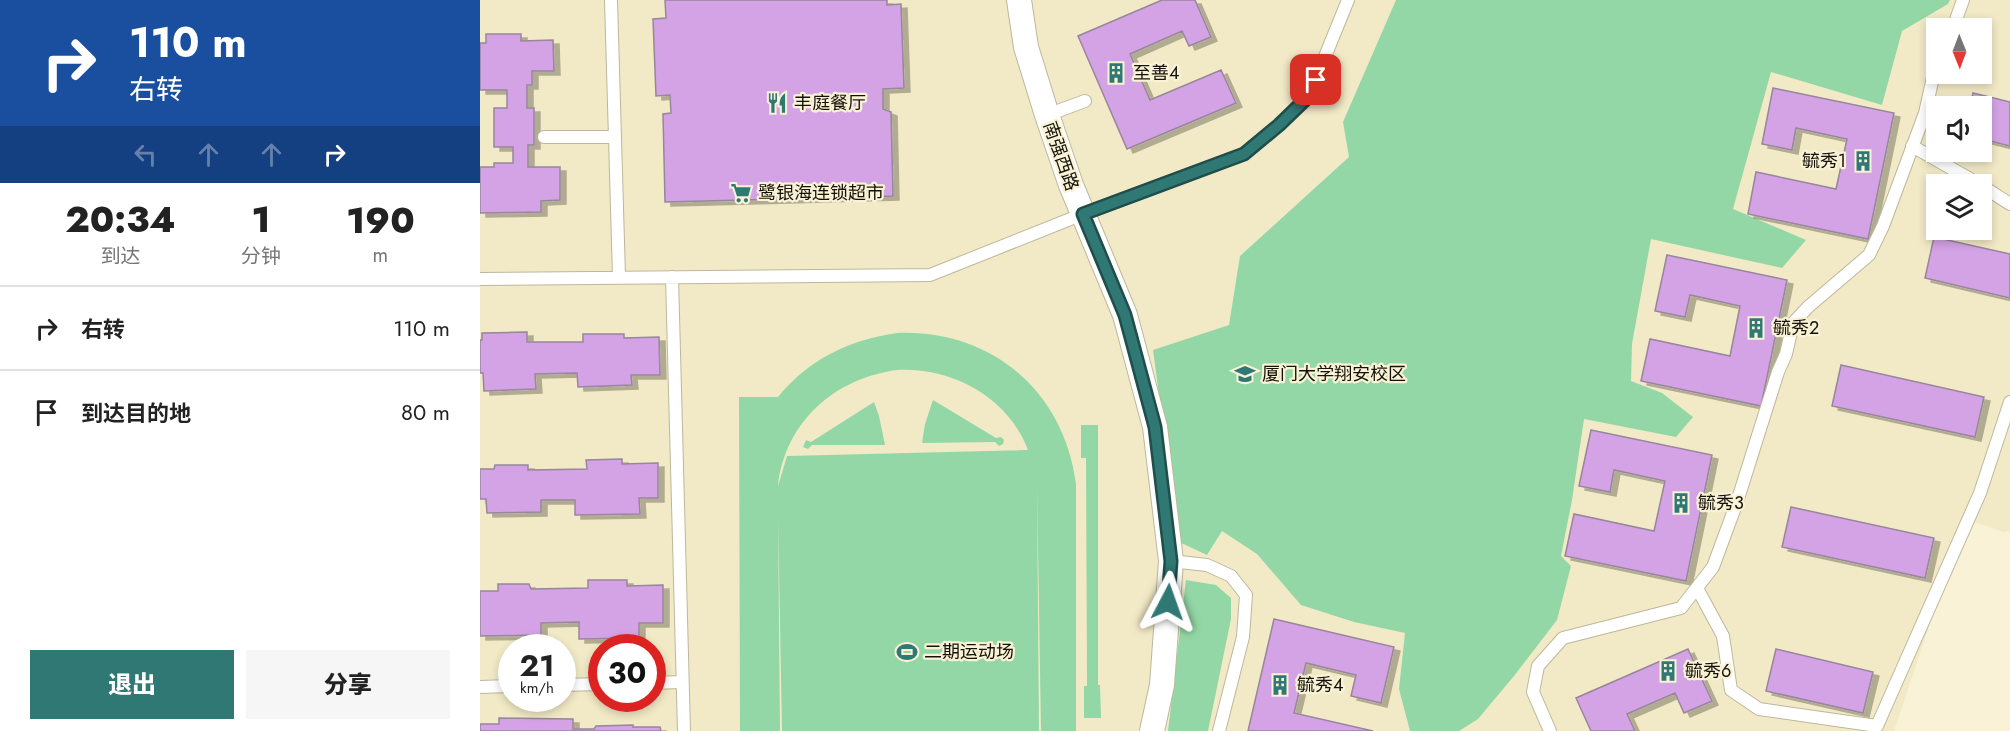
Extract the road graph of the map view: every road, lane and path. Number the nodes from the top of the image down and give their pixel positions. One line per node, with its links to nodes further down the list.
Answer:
1 (611, 0): 10 (lane)
2 (1019, 0): 8 (street, 南强西路)
3 (1348, 0): 15 (lane)
4 (1963, 0): 5 (lane)
5 (1957, 18)
6 (1932, 84): 11 (lane)
7 (1085, 101): 8 (lane)
8 (1047, 114): 15 (street, 南强西路)
9 (544, 137): 10 (lane)
10 (615, 137): 16 (lane)
11 (1912, 146): 12 (lane); 21 (lane)
12 (1961, 174)
13 (1992, 193): 14 (lane)
14 (2010, 204)
15 (1083, 214): 17 (lane); 20 (street, 南强西路)
16 (619, 277): 17 (lane); 18 (lane)
17 (672, 277): 22 (lane)
18 (480, 279)
19 (2010, 402): 21 (lane)
20 (1171, 561): 27 (street, 南强西路); 28 (lane)
21 (1697, 588): 29 (lane)
22 (682, 682): 23 (lane); 26 (lane)
23 (666, 683)
24 (498, 686): 25 (lane)
25 (480, 687)
26 (684, 731)
27 (1152, 731)
28 (1220, 731)
29 (1550, 731)

